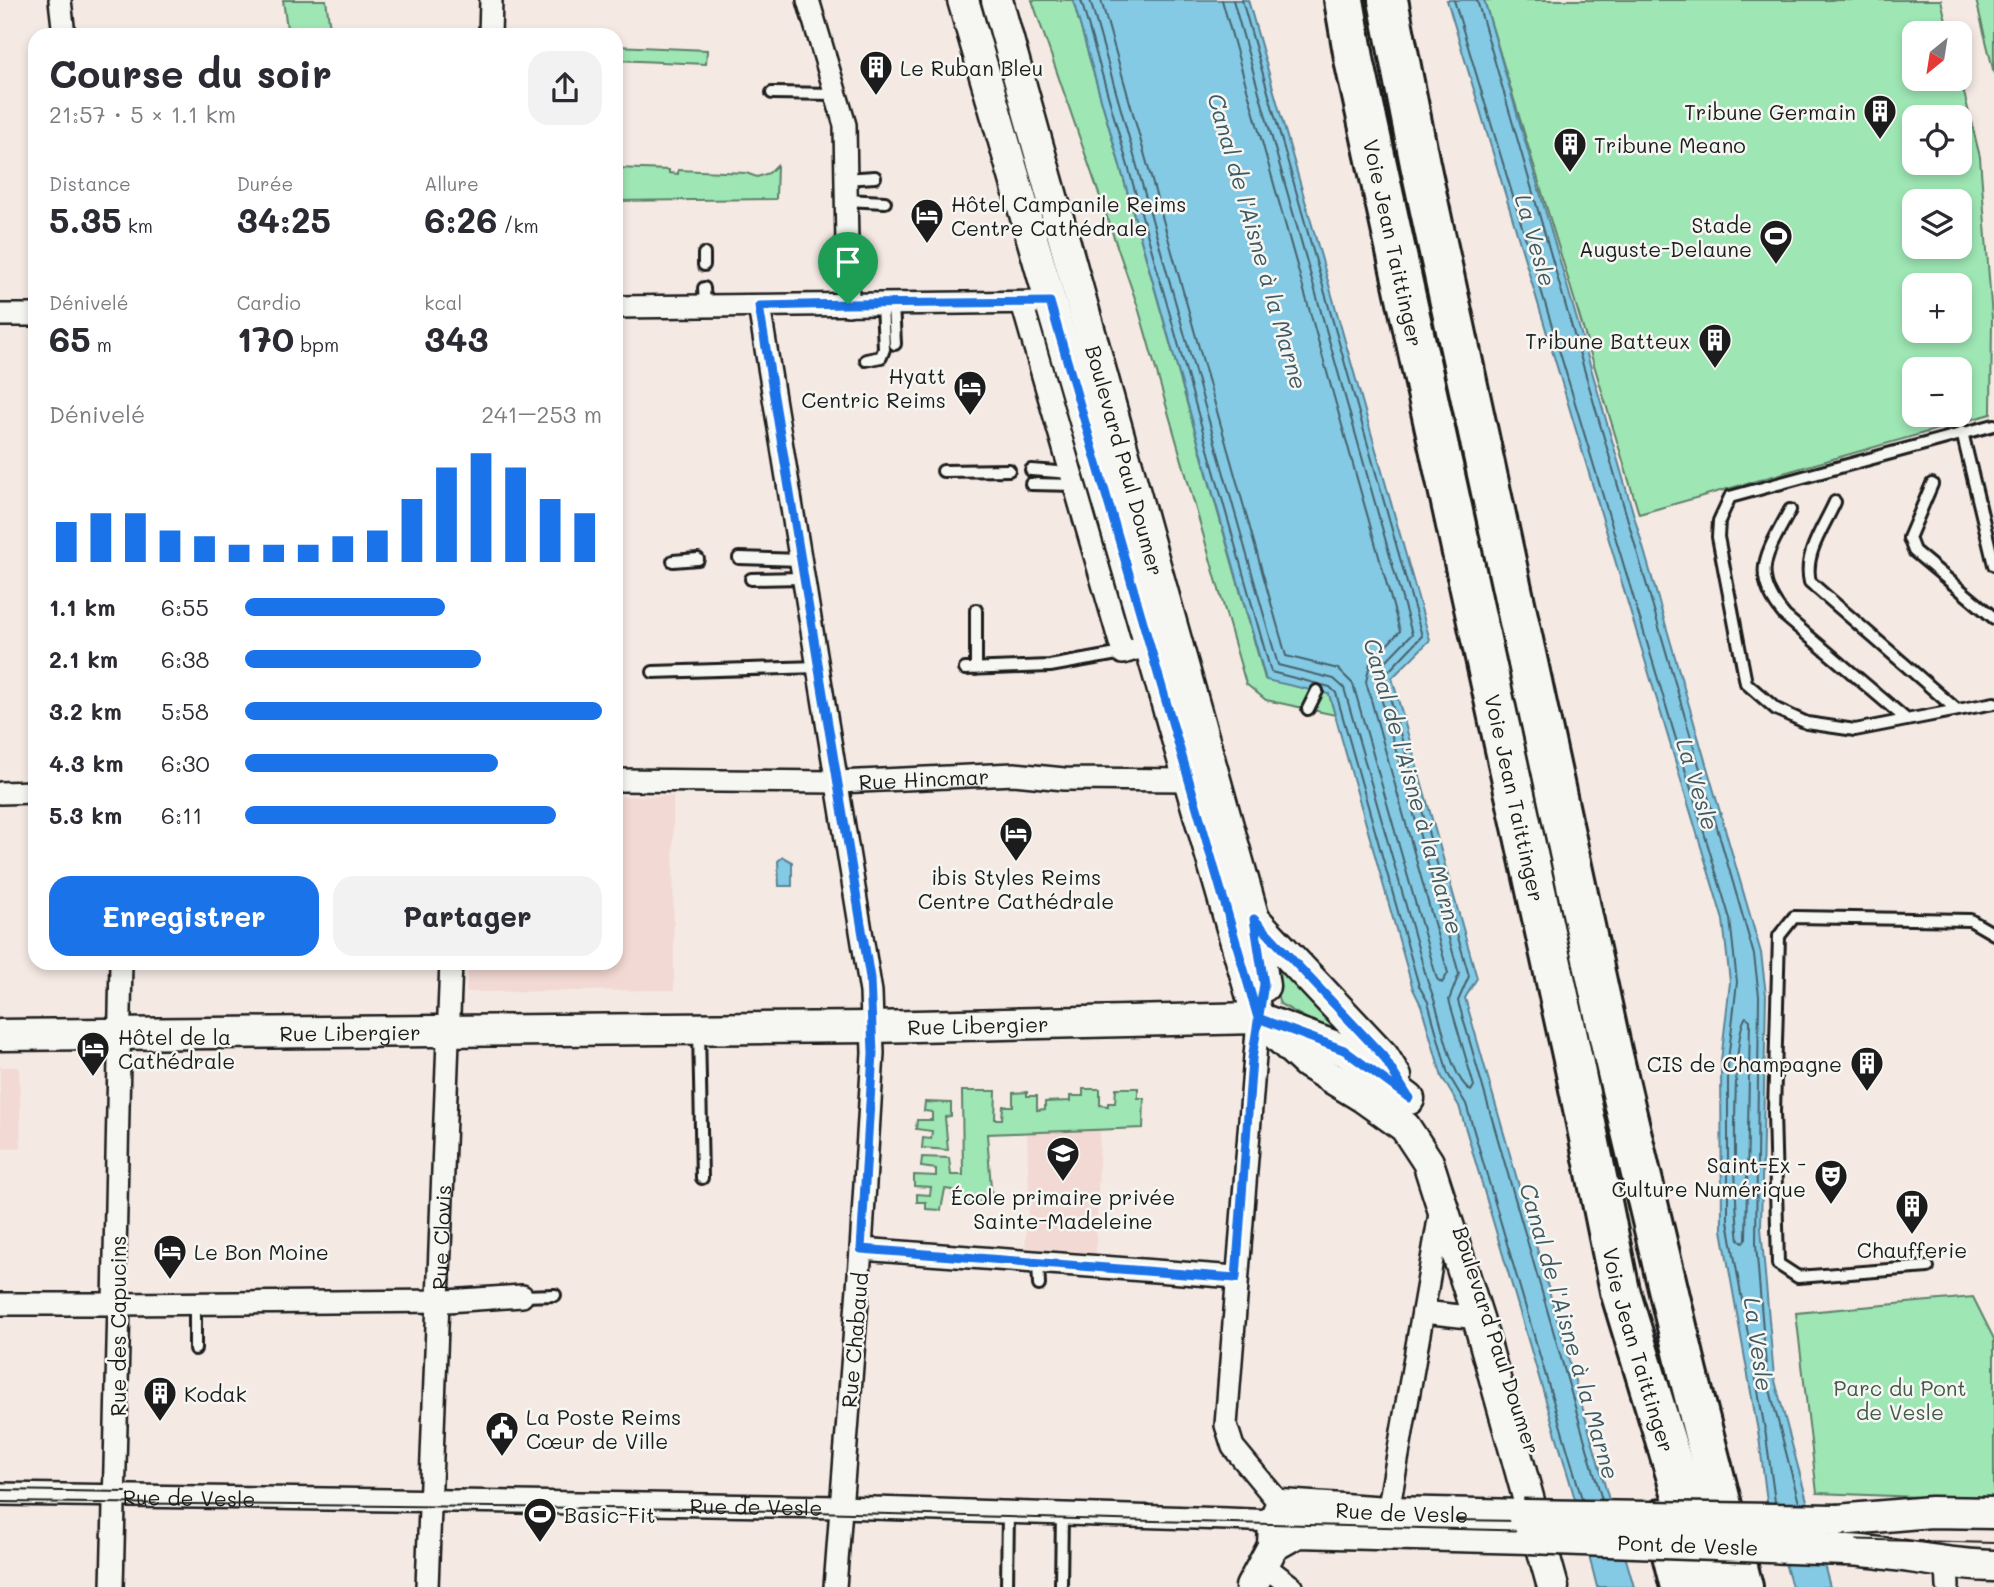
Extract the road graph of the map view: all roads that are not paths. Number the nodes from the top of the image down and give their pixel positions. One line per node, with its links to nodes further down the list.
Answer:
1 (60, 0): 9 (street)
2 (491, 0): 10 (street)
3 (808, 0): 13 (street)
4 (963, 0): 17 (main road, Boulevard Paul Doumer)
5 (997, 0): 57 (main road, Boulevard Paul Doumer)
6 (1322, 0): 11 (highway)
7 (1344, 0): 11 (highway, Voie Jean Taittinger)
8 (1388, 0): 107 (highway, Voie Jean Taittinger)
9 (63, 28)
10 (490, 28)
11 (1355, 64): 75 (highway, Voie Jean Taittinger)
12 (772, 93): 13 (lane)
13 (835, 94): 15 (street)
14 (875, 177): 15 (lane)
15 (846, 189): 16 (lane); 18 (street)
16 (885, 202)
17 (1036, 303): 19 (street); 31 (street, Boulevard Paul Doumer); 44 (main road, Boulevard Paul Doumer)
18 (848, 304): 19 (street); 21 (street)
19 (887, 304): 24 (lane); 25 (lane)
20 (623, 306): 21 (street)
21 (759, 306): 40 (street, Rue Chabaud)
22 (0, 315): 23 (street)
23 (28, 315)
24 (895, 344)
25 (866, 360)
26 (1994, 425): 27 (lane)
27 (1962, 432): 39 (lane); 51 (lane)
28 (1009, 470): 30 (lane)
29 (1031, 470): 31 (lane)
30 (943, 471)
31 (1073, 479): 32 (lane); 44 (street, Boulevard Paul Doumer)
32 (1031, 484)
33 (1932, 484): 43 (lane)
34 (1835, 502): 50 (lane)
35 (1790, 510): 51 (lane)
36 (739, 558): 40 (lane)
37 (698, 559): 38 (lane)
38 (673, 561)
39 (1994, 565)
40 (802, 569): 41 (lane); 45 (street, Rue Chabaud)
41 (751, 579)
42 (976, 610): 44 (lane)
43 (1994, 618)
44 (1136, 649): 53 (main road, Boulevard Paul Doumer)
45 (817, 667): 46 (lane); 54 (street, Rue Chabaud)
46 (653, 672)
47 (1317, 691): 49 (lane)
48 (1994, 703): 50 (lane)
49 (1308, 709)
50 (1957, 710): 51 (lane)
51 (1907, 720)
52 (623, 780): 54 (street, Rue Hincmar)
53 (1188, 780): 54 (street, Rue Hincmar); 61 (main road, Boulevard Paul Doumer)
54 (838, 782): 62 (street, Rue Chabaud)
55 (28, 792): 56 (street)
56 (0, 793)
57 (1254, 919): 61 (main road, Boulevard Paul Doumer); 67 (main road, Boulevard Paul Doumer)
58 (1994, 934): 72 (lane)
59 (120, 970): 65 (street, Rue des Capucins)
60 (451, 970): 64 (street, Rue Clovis)
61 (1258, 1018): 62 (main road, Rue Libergier); 67 (main road, Boulevard Paul Doumer); 69 (main road, Boulevard Paul Doumer); 73 (street)
62 (872, 1027): 63 (main road, Rue Libergier); 70 (street, Rue Chabaud)
63 (699, 1029): 64 (main road, Rue Libergier); 68 (lane)
64 (449, 1031): 65 (main road, Rue Libergier); 78 (street, Rue Clovis)
65 (120, 1033): 66 (main road, Rue Libergier); 80 (street, Rue des Capucins)
66 (0, 1035)
67 (1409, 1098): 104 (main road, Boulevard Paul Doumer)
68 (702, 1178)
69 (1442, 1202): 82 (street); 83 (main road, Boulevard Paul Doumer)
70 (861, 1249): 71 (street); 90 (street, Rue Chabaud)
71 (1038, 1262): 73 (street); 74 (lane)
72 (1928, 1267)
73 (1236, 1278): 94 (street)
74 (1039, 1285)
75 (1620, 1291): 105 (highway); 106 (highway, Voie Jean Taittinger)
76 (555, 1295): 77 (lane)
77 (522, 1296): 78 (street)
78 (438, 1301): 81 (street); 87 (street, Rue Clovis)
79 (0, 1304): 80 (street)
80 (117, 1304): 81 (street); 86 (street, Rue des Capucins)
81 (195, 1304): 84 (lane)
82 (1423, 1312): 83 (street); 89 (street)
83 (1478, 1318): 103 (main road, Boulevard Paul Doumer)
84 (195, 1349)
85 (0, 1494): 86 (street, Rue de Vesle)
86 (114, 1495): 87 (street, Rue de Vesle); 97 (street, Rue des Capucins)
87 (430, 1505): 90 (street, Rue de Vesle); 98 (street, Rue Clovis)
88 (1008, 1512): 90 (street, Rue de Vesle); 92 (street, Rue de Vesle); 100 (lane)
89 (1388, 1512): 93 (main road, Rue de Vesle); 94 (main road, Rue de Vesle)
90 (841, 1513): 99 (street, Rue Chabaud)
91 (1994, 1513): 93 (main road, Pont de Vesle, bridge)
92 (1062, 1514): 94 (street, Rue de Vesle); 101 (lane)
93 (1526, 1526): 94 (main road, Rue de Vesle); 96 (main road, Pont de Vesle, bridge)
94 (1273, 1542): 102 (street)
95 (1994, 1566): 96 (main road, Pont de Vesle)
96 (1948, 1576)
97 (113, 1587)
98 (427, 1587)
99 (835, 1587)
100 (1007, 1587)
101 (1061, 1587)
102 (1292, 1587)
103 (1553, 1587)
104 (1571, 1587)
105 (1680, 1587)
106 (1710, 1587)
107 (1743, 1587)

